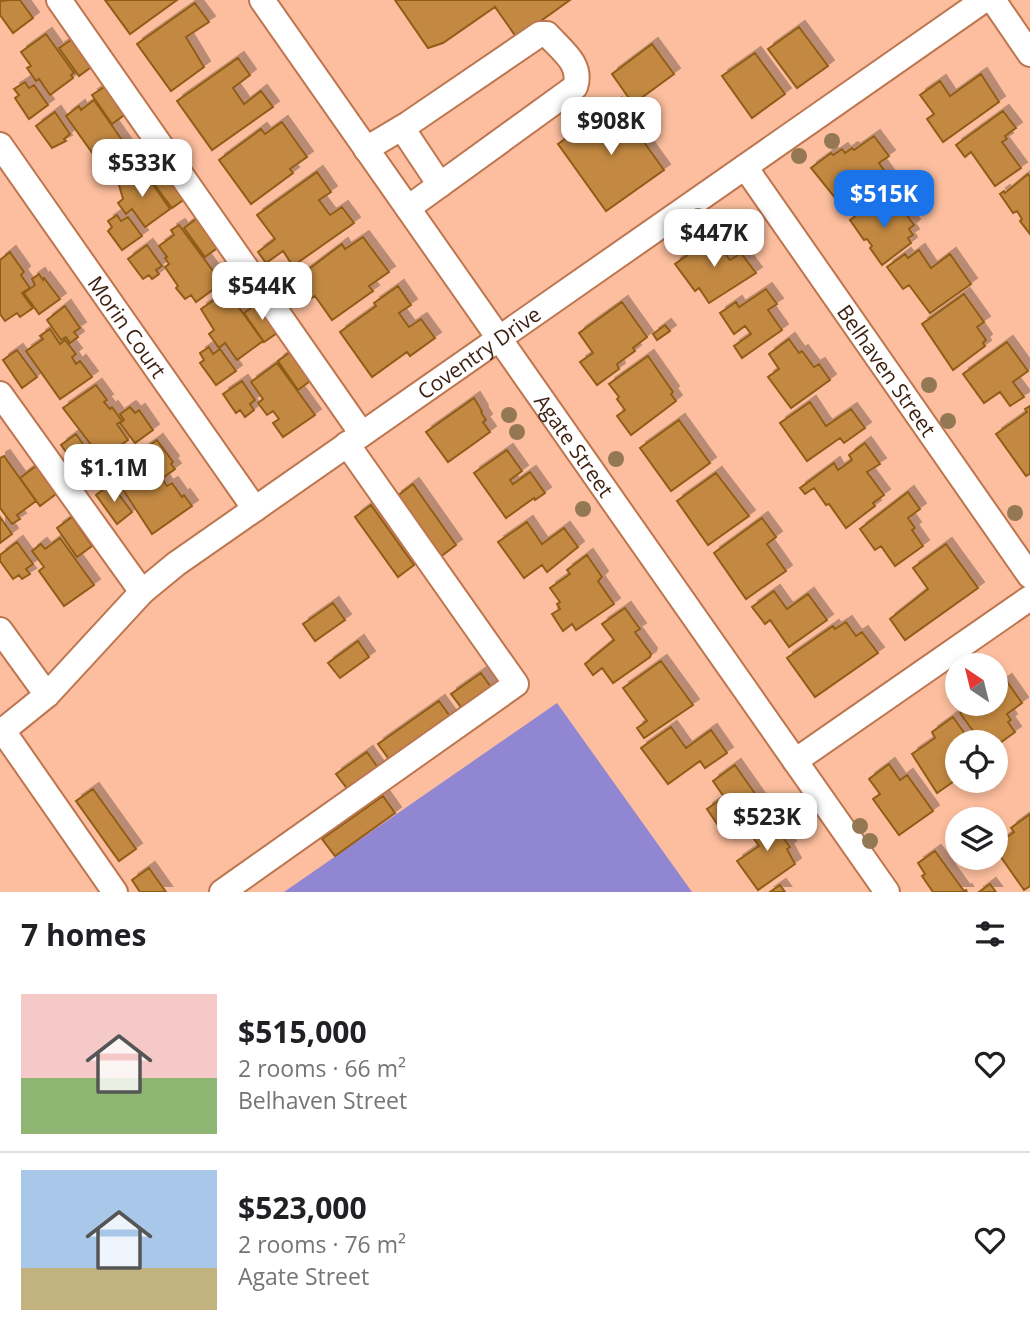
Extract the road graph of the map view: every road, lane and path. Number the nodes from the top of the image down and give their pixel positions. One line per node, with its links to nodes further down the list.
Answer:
1 (59, 0): 14 (street)
2 (262, 0): 8 (street, Agate Street)
3 (984, 0): 9 (street, Coventry Drive)
4 (993, 0): 5 (street)
5 (1030, 54)
6 (402, 128): 8 (street); 10 (street); 10 (street)
7 (0, 145): 15 (street, Morin Court)
8 (366, 149): 11 (street, Agate Street)
9 (745, 167): 12 (street, Coventry Drive); 16 (street, Belhaven Street)
10 (440, 185): 11 (street)
11 (408, 208): 12 (street, Agate Street)
12 (499, 338): 14 (street, Coventry Drive); 22 (street, Agate Street)
13 (0, 394): 17 (street)
14 (354, 439): 15 (street, Coventry Drive); 24 (street)
15 (255, 509): 17 (street, Coventry Drive)
16 (1030, 576)
17 (142, 592): 20 (street, Coventry Drive)
18 (1030, 597): 22 (street)
19 (0, 630): 20 (street)
20 (47, 695): 21 (street, Coventry Drive)
21 (1, 732): 23 (street)
22 (795, 761): 25 (street, Agate Street)
23 (115, 892)
24 (222, 892)
25 (887, 892)

